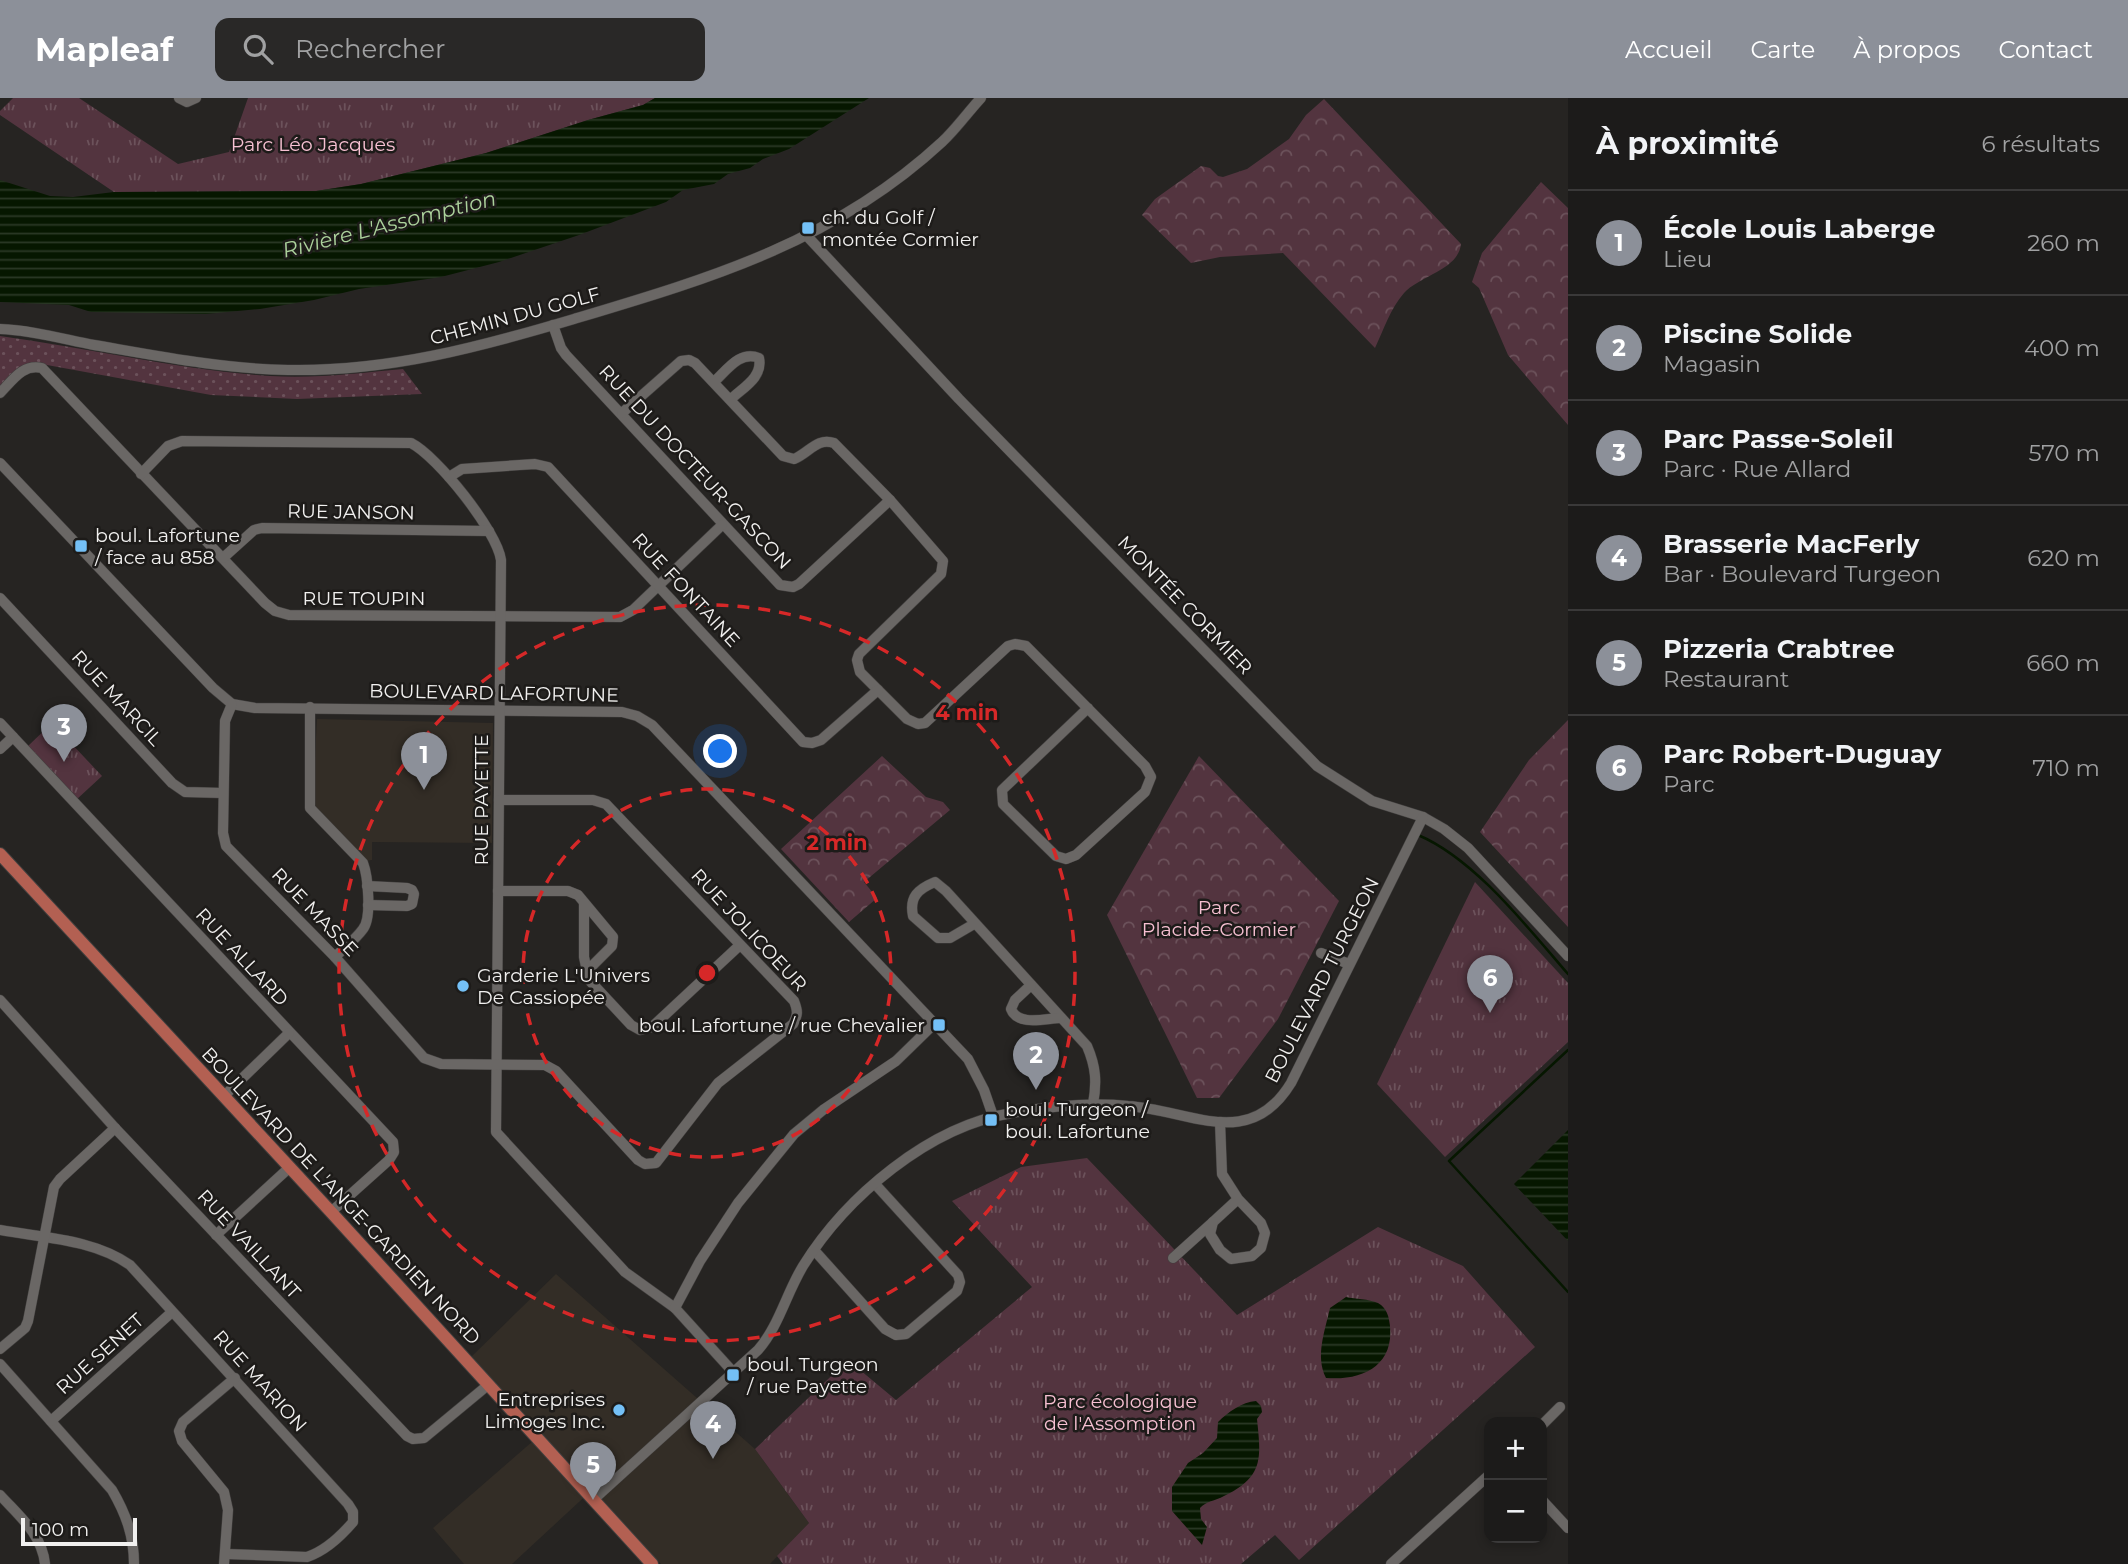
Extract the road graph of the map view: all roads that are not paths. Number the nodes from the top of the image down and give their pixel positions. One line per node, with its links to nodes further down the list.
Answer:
1 (179, 98): 2 (street)
2 (196, 98)
3 (981, 98): 4 (street, CHEMIN DU GOLF)
4 (807, 236): 5 (street, CHEMIN DU GOLF); 31 (street, MONTÉE CORMIER)
5 (552, 325): 6 (street, CHEMIN DU GOLF); 10 (street, RUE DU DOCTEUR-GASCON)
6 (0, 329)
7 (714, 382): 9 (street); 9 (street); 10 (street)
8 (0, 393): 12 (street, RUE TOUPIN)
9 (731, 399): 14 (street)
10 (622, 413): 15 (street, RUE DU DOCTEUR-GASCON)
11 (0, 465): 22 (street)
12 (141, 474): 13 (street, RUE PAYETTE); 17 (street, RUE TOUPIN)
13 (449, 477): 16 (street, RUE PAYETTE); 18 (street, RUE FONTAINE)
14 (890, 500): 15 (street, RUE DU DOCTEUR-GASCON); 21 (street)
15 (722, 525): 18 (street, RUE TOUPIN)
16 (489, 531): 17 (street, RUE JANSON); 20 (street, RUE PAYETTE)
17 (223, 558): 20 (street, RUE TOUPIN)
18 (659, 587): 20 (street, RUE TOUPIN); 21 (street, RUE FONTAINE)
19 (0, 598): 29 (street, RUE MARCIL)
20 (500, 617): 25 (street, RUE PAYETTE)
21 (878, 690): 24 (street)
22 (232, 704): 23 (street, BOULEVARD LAFORTUNE); 29 (street, RUE MASSE)
23 (310, 707): 25 (street, BOULEVARD LAFORTUNE); 33 (street)
24 (1088, 708): 24 (street)
25 (499, 710): 30 (street, RUE PAYETTE); 47 (street, BOULEVARD LAFORTUNE)
26 (0, 723): 27 (street, RUE ALLARD)
27 (13, 737): 28 (street); 48 (street, RUE ALLARD)
28 (0, 749)
29 (223, 793): 41 (street, RUE MASSE)
30 (499, 800): 34 (street, RUE PAYETTE); 38 (street, RUE JOLICOEUR)
31 (1423, 817): 40 (street, MONTÉE CORMIER); 42 (street, BOULEVARD TURGEON)
32 (0, 854): 50 (main road, BOULEVARD DE L'ANGE-GARDIEN NORD)
33 (367, 886): 36 (street); 36 (street)
34 (498, 891): 35 (street); 49 (street, RUE PAYETTE)
35 (584, 903): 43 (street); 43 (street)
36 (368, 905): 41 (street)
37 (974, 924): 37 (street); 44 (street)
38 (740, 945): 43 (street); 49 (street, RUE JOLICOEUR)
39 (1321, 953): 42 (street)
40 (1568, 956)
41 (335, 957): 49 (street, RUE MASSE)
42 (1349, 964): 53 (street, BOULEVARD TURGEON)
43 (587, 971)
44 (1031, 985): 46 (street); 46 (street)
45 (0, 1000): 54 (street, RUE VAILLANT)
46 (1061, 1018): 51 (street)
47 (934, 1024): 52 (street, BOULEVARD LAFORTUNE); 65 (street)
48 (289, 1033): 50 (street); 58 (street, RUE ALLARD)
49 (495, 1064): 65 (street, RUE PAYETTE)
50 (224, 1096): 55 (main road, BOULEVARD DE L'ANGE-GARDIEN NORD)
51 (1093, 1104): 52 (street, BOULEVARD TURGEON); 53 (street, BOULEVARD TURGEON)
52 (993, 1116): 56 (street, BOULEVARD TURGEON)
53 (1220, 1122): 57 (street)
54 (115, 1128): 61 (street, RUE VAILLANT); 62 (street)
55 (290, 1167): 58 (main road, BOULEVARD DE L'ANGE-GARDIEN NORD); 61 (street)
56 (875, 1184): 63 (street, BOULEVARD TURGEON); 63 (street)
57 (1237, 1199): 59 (street); 59 (street)
58 (331, 1212): 71 (main road, BOULEVARD DE L'ANGE-GARDIEN NORD)
59 (1213, 1222): 64 (street)
60 (0, 1230): 62 (street, RUE MARION)
61 (216, 1235): 71 (street, RUE VAILLANT)
62 (45, 1238): 66 (street, RUE MARION); 67 (street)
63 (814, 1250): 69 (street, BOULEVARD TURGEON)
64 (1173, 1258)
65 (675, 1308): 69 (street, RUE PAYETTE)
66 (172, 1311): 70 (street, RUE MARION); 74 (street, RUE SENET)
67 (0, 1349)
68 (0, 1364): 74 (street)
69 (734, 1373): 77 (street, BOULEVARD TURGEON)
70 (234, 1378): 80 (street); 80 (street, RUE MARION)
71 (488, 1385): 77 (main road, BOULEVARD DE L'ANGE-GARDIEN NORD)
72 (1560, 1407): 73 (street)
73 (1547, 1420)
74 (51, 1421): 82 (street)
75 (1484, 1480): 84 (street)
76 (0, 1495): 81 (street)
77 (593, 1500): 83 (main road, BOULEVARD DE L'ANGE-GARDIEN NORD)
78 (1547, 1505): 79 (street)
79 (1566, 1523)
80 (225, 1559)
81 (45, 1564)
82 (134, 1564)
83 (652, 1564)
84 (1391, 1564)

